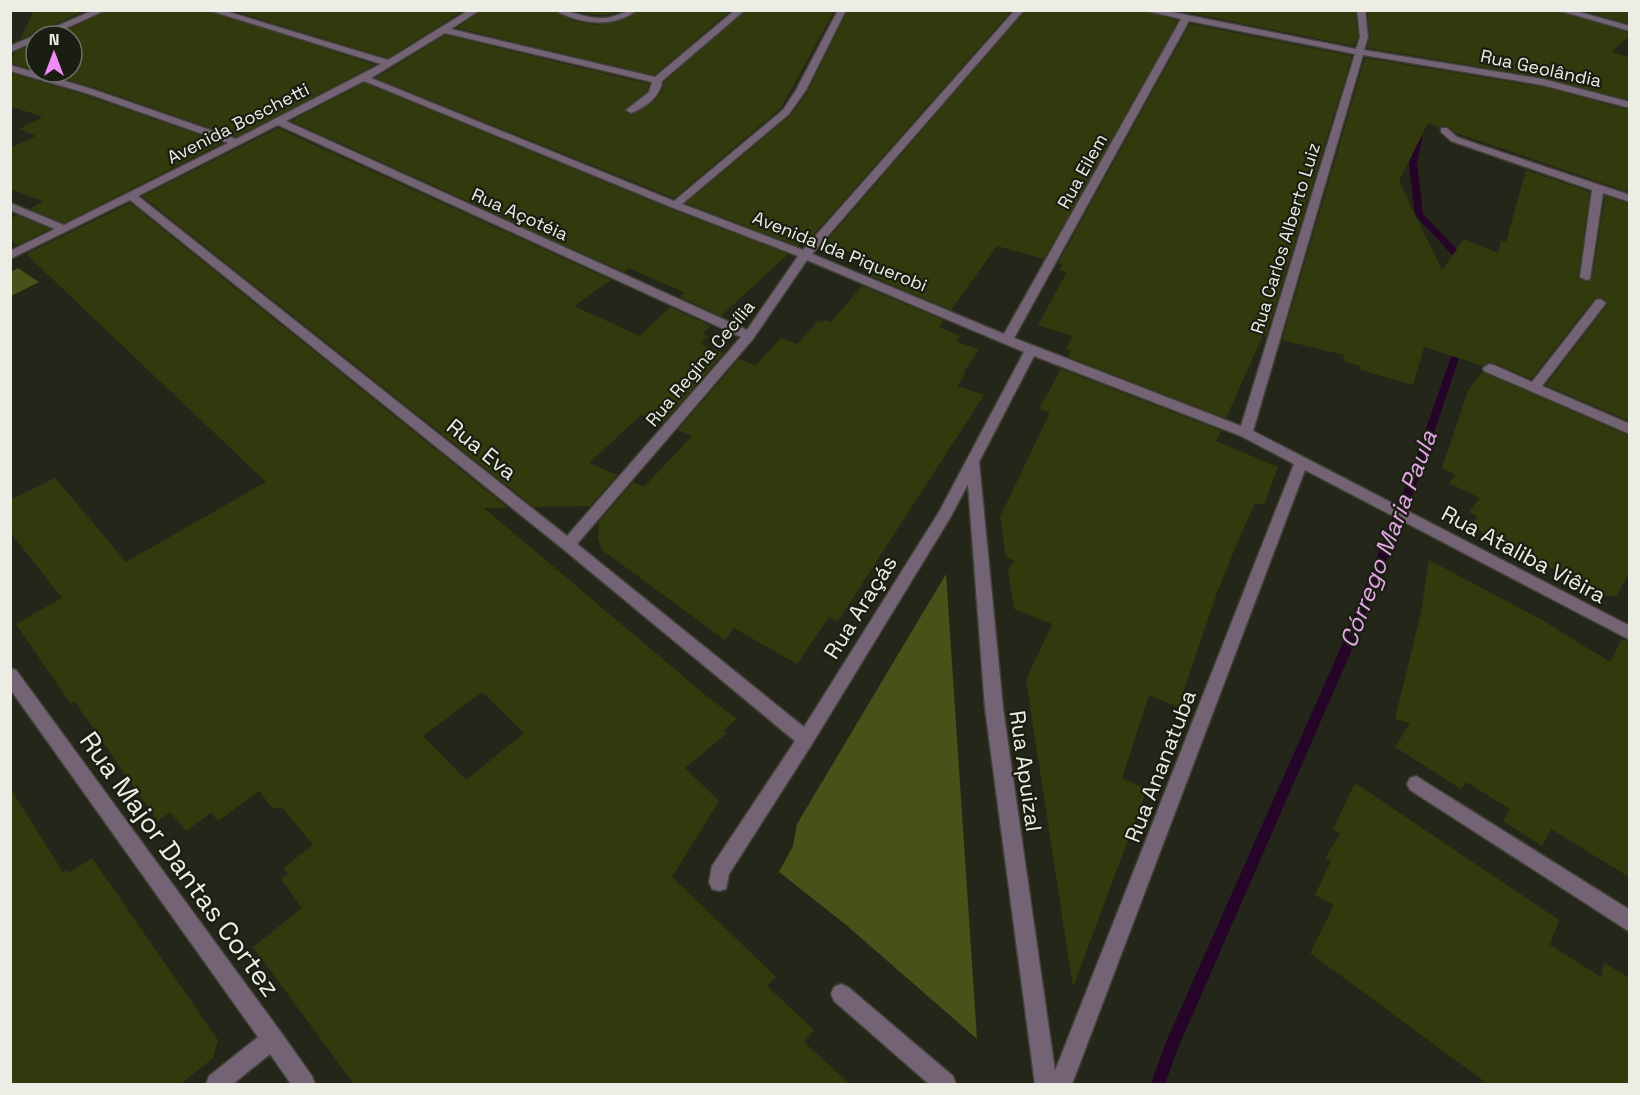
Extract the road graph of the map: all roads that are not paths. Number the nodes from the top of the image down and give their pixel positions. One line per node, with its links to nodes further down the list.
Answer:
1 (102, 10): 13 (street)
2 (212, 10): 19 (street)
3 (476, 10): 15 (street, Avenida Boschetti)
4 (558, 10): 5 (street)
5 (633, 10)
6 (741, 10): 22 (street)
7 (842, 10): 31 (street)
8 (1020, 10): 34 (street, Rua Regina Cecília)
9 (1147, 10): 12 (street, Rua Geolândia)
10 (1361, 10): 18 (street, Rua Carlos Alberto Luiz)
11 (1561, 10): 14 (street)
12 (1186, 18): 18 (street, Rua Geolândia); 39 (street, Rua Eilem)
13 (70, 24)
14 (1629, 29)
15 (444, 30): 19 (street, Avenida Boschetti); 22 (street)
16 (24, 43): 17 (street)
17 (10, 49)
18 (1359, 52): 23 (street, Rua Geolândia); 44 (street, Rua Carlos Alberto Luiz)
19 (389, 63): 21 (street, Avenida Boschetti)
20 (10, 68): 27 (street)
21 (364, 78): 25 (street, Avenida Boschetti); 31 (street, Avenida Ida Piquerobi)
22 (657, 80): 24 (street)
23 (1629, 105)
24 (631, 110)
25 (278, 121): 27 (street, Avenida Boschetti); 38 (street, Rua Açotéia)
26 (1444, 130): 28 (street)
27 (236, 142): 29 (street, Avenida Boschetti)
28 (1598, 188): 30 (street); 36 (street)
29 (131, 195): 33 (street, Avenida Boschetti); 47 (street, Rua Eva)
30 (1629, 199)
31 (675, 205): 34 (street, Avenida Ida Piquerobi)
32 (10, 206): 33 (street)
33 (65, 229): 35 (street, Avenida Boschetti)
34 (805, 255): 38 (street, Rua Regina Cecília); 39 (street, Avenida Ida Piquerobi)
35 (10, 256)
36 (1586, 277)
37 (1600, 303): 42 (street)
38 (749, 336): 47 (street, Rua Regina Cecília)
39 (1007, 339): 40 (street, Avenida Ida Piquerobi)
40 (1031, 350): 44 (street, Avenida Ida Piquerobi); 45 (street, Rua Araçás)
41 (1489, 368): 42 (street)
42 (1534, 388): 43 (street)
43 (1629, 430)
44 (1246, 434): 46 (street, Avenida Ida Piquerobi)
45 (973, 463): 50 (street, Rua Araçás); 59 (street, Rua Apuizal)
46 (1301, 463): 48 (street, Rua Ataliba Viêira); 60 (street, Rua Ananatuba)
47 (568, 545): 50 (street, Rua Eva)
48 (1629, 634)
49 (10, 675): 55 (street, Rua Major Dantas Cortez)
50 (806, 739): 52 (street, Rua Araçás)
51 (1416, 784): 53 (street)
52 (718, 882)
53 (1629, 922)
54 (842, 994): 58 (street)
55 (273, 1038): 56 (street); 57 (street, Rua Major Dantas Cortez)
56 (218, 1084)
57 (304, 1084)
58 (945, 1084)
59 (1046, 1084)
60 (1060, 1084)

